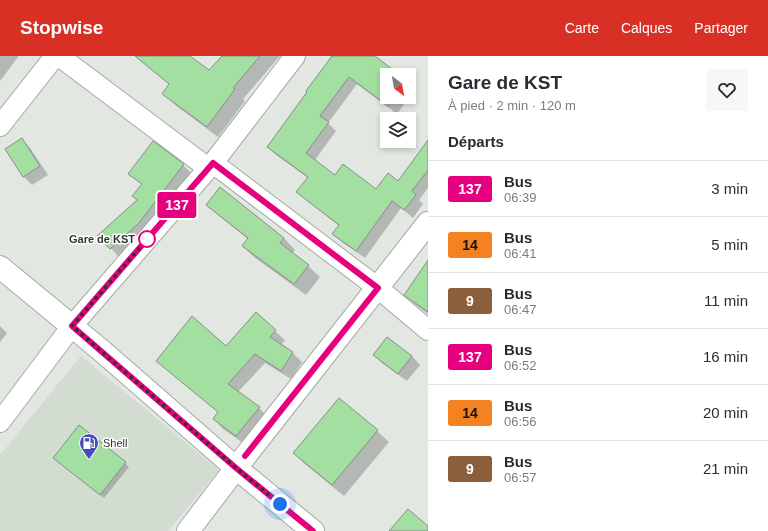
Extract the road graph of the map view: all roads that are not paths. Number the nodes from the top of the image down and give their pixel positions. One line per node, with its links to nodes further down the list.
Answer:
1 (55, 56): 4 (street)
2 (59, 56): 5 (street)
3 (295, 56): 5 (street)
4 (0, 126)
5 (211, 165): 8 (street); 9 (street)
6 (428, 223): 8 (main road)
7 (0, 267): 9 (main road)
8 (378, 288): 10 (street); 12 (main road)
9 (72, 326): 11 (street); 12 (main road)
10 (428, 330)
11 (0, 422)
12 (236, 468): 13 (main road); 14 (main road)
13 (188, 531)
14 (313, 531)

